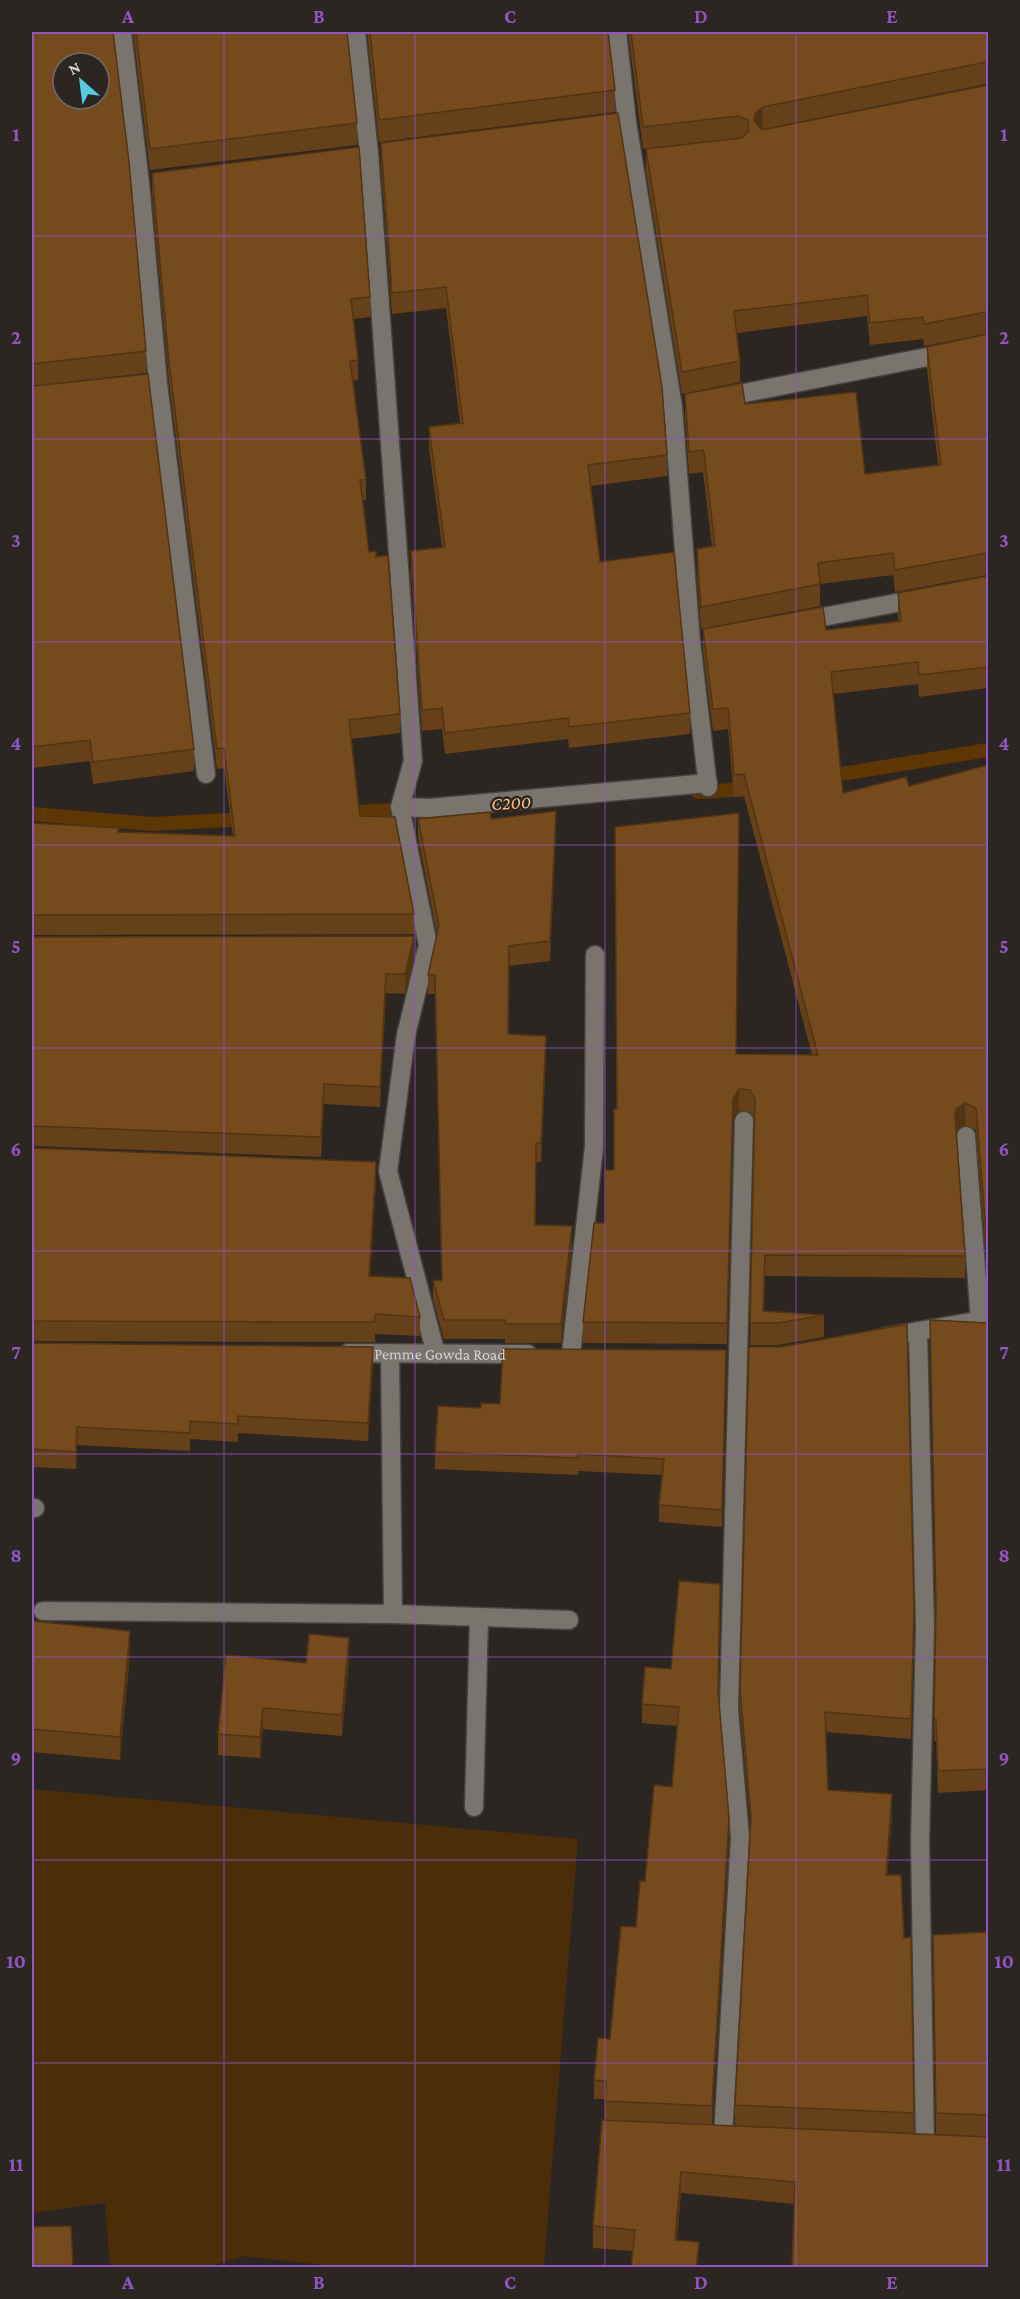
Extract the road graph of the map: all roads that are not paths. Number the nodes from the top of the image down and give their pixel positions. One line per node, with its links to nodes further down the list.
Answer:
1 (122, 32): 9 (street)
2 (356, 32): 6 (street)
3 (616, 32): 4 (street)
4 (627, 122): 5 (street); 13 (street)
5 (604, 125)
6 (375, 152): 7 (street); 19 (street)
7 (346, 156)
8 (163, 180): 9 (street)
9 (140, 183): 11 (street)
10 (988, 345): 13 (street)
11 (158, 382): 12 (street); 18 (street)
12 (135, 385)
13 (673, 407): 17 (street)
14 (943, 594): 15 (street)
15 (783, 624)
16 (714, 637): 17 (street)
17 (692, 642): 19 (street)
18 (206, 774)
19 (400, 807): 21 (street)
20 (405, 945): 21 (street)
21 (428, 945): 26 (street)
22 (595, 956): 33 (street)
23 (744, 1121): 35 (street)
24 (966, 1136): 27 (street)
25 (365, 1170): 26 (street)
26 (388, 1171): 32 (street)
27 (984, 1320): 28 (street)
28 (918, 1331): 29 (street); 45 (street)
29 (872, 1339)
30 (331, 1353): 31 (street, Pemme Gowda Road)
31 (390, 1353): 32 (street, Pemme Gowda Road); 38 (street)
32 (436, 1354): 33 (street, Pemme Gowda Road)
33 (571, 1354): 34 (street, Pemme Gowda Road)
34 (595, 1354)
35 (730, 1355): 36 (street); 43 (street)
36 (758, 1356)
37 (44, 1611): 38 (street)
38 (393, 1614): 39 (street)
39 (479, 1617): 40 (street); 41 (street)
40 (569, 1620)
41 (474, 1807)
42 (701, 2136): 43 (street)
43 (723, 2137): 44 (street)
44 (747, 2138)
45 (946, 2146)

